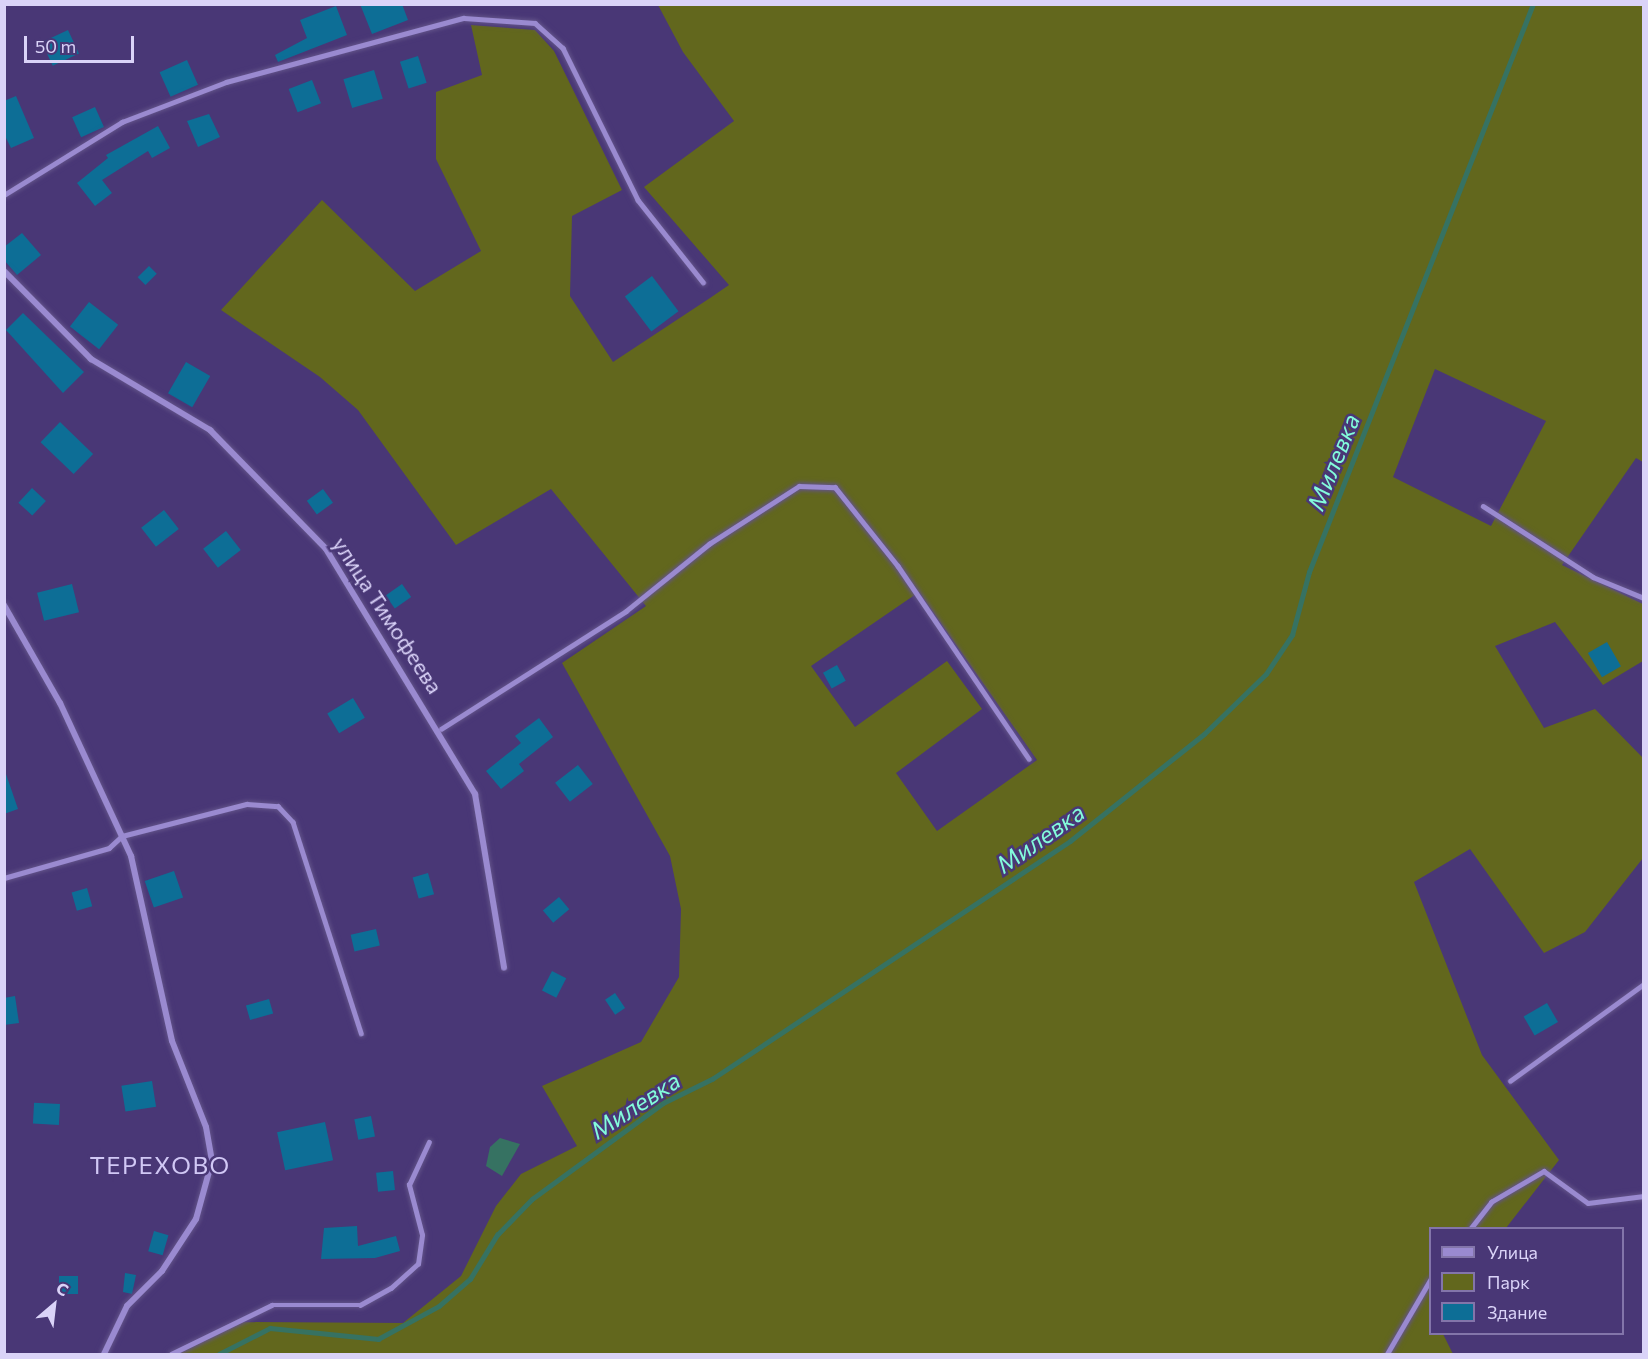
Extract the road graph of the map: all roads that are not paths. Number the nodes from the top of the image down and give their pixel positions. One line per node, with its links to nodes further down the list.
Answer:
1 (4, 195): 3 (lane)
2 (4, 271): 7 (street, улица Тимофеева)
3 (703, 282)
4 (1483, 506): 5 (lane)
5 (1644, 598)
6 (4, 605): 9 (street)
7 (441, 729): 8 (lane); 11 (street, улица Тимофеева)
8 (1029, 759)
9 (122, 836): 10 (lane); 13 (lane); 19 (street)
10 (4, 878)
11 (504, 968)
12 (1644, 984): 14 (lane)
13 (361, 1033)
14 (1510, 1081)
15 (429, 1142): 20 (lane)
16 (1644, 1197): 17 (lane)
17 (1472, 1227)
18 (1429, 1283): 21 (lane)
19 (104, 1354)
20 (171, 1354)
21 (1387, 1354)

